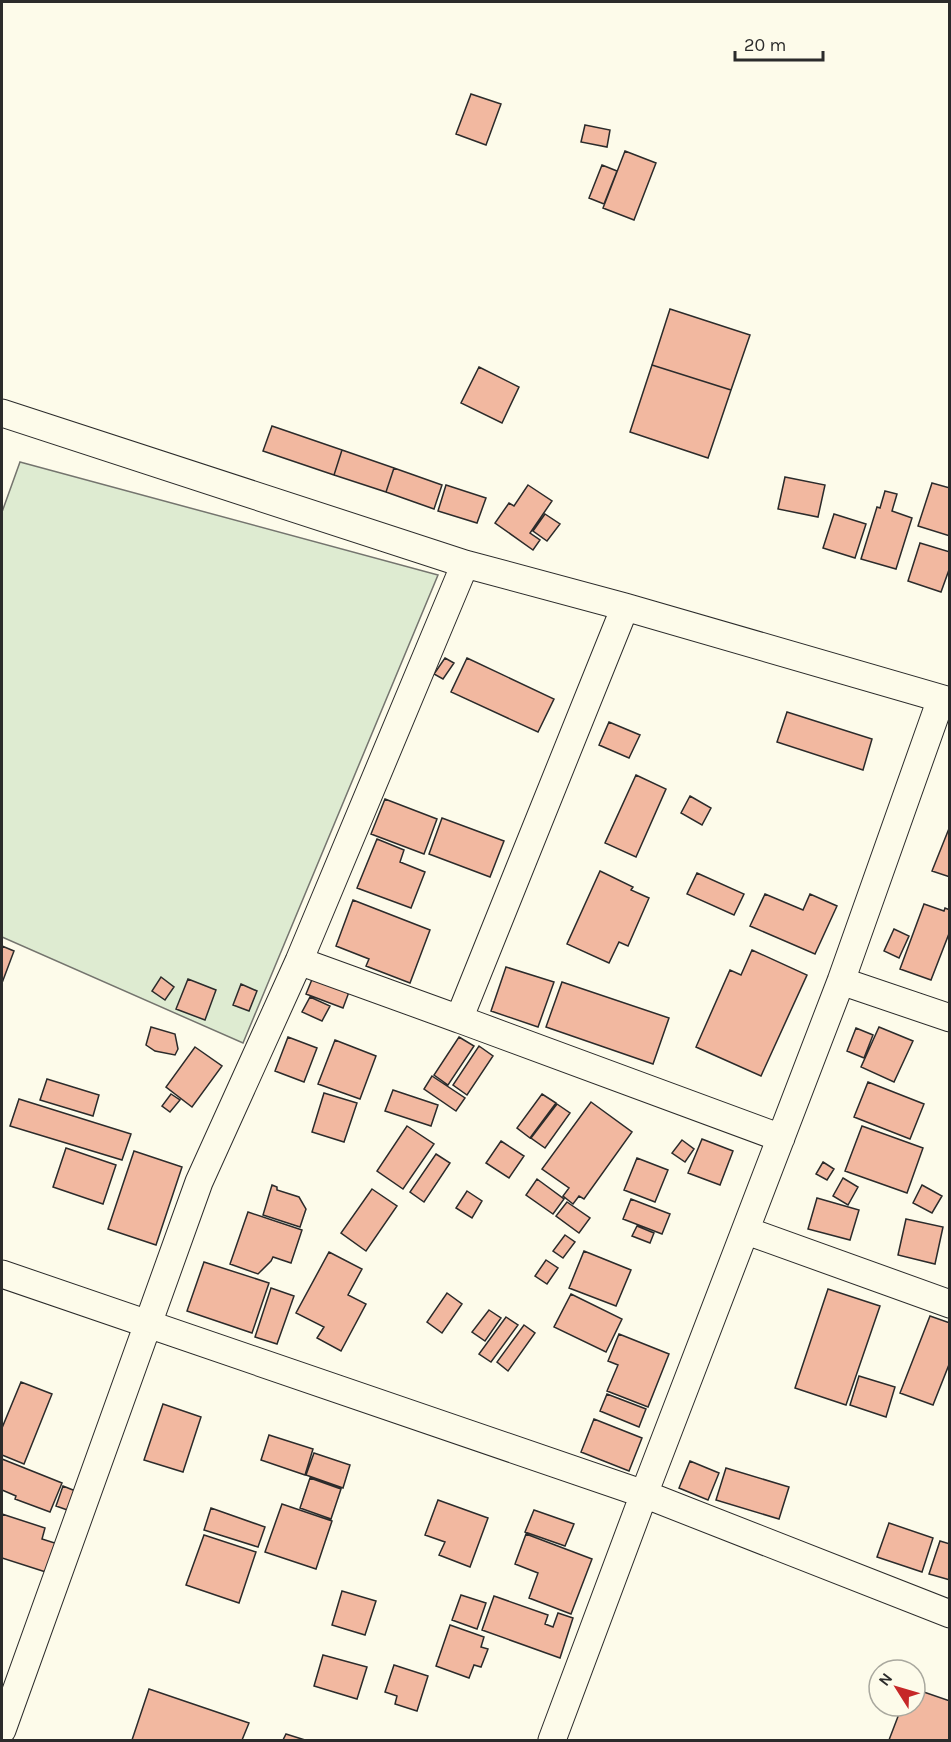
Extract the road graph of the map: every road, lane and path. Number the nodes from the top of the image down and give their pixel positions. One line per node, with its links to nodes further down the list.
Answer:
1 (2, 413): 2 (street)
2 (465, 564): 3 (street); 5 (street)
3 (625, 607): 4 (street); 8 (street)
4 (945, 700): 6 (street)
5 (299, 961): 8 (street); 13 (street)
6 (841, 981): 7 (street); 9 (street)
7 (950, 1018)
8 (459, 1019): 9 (street)
9 (781, 1138): 10 (street)
10 (747, 1231): 12 (street); 14 (street)
11 (2, 1274): 13 (street)
12 (950, 1304)
13 (149, 1323): 14 (street); 16 (street)
14 (644, 1494): 15 (street); 17 (street)
15 (950, 1614)
16 (2, 1730)
17 (552, 1740)

